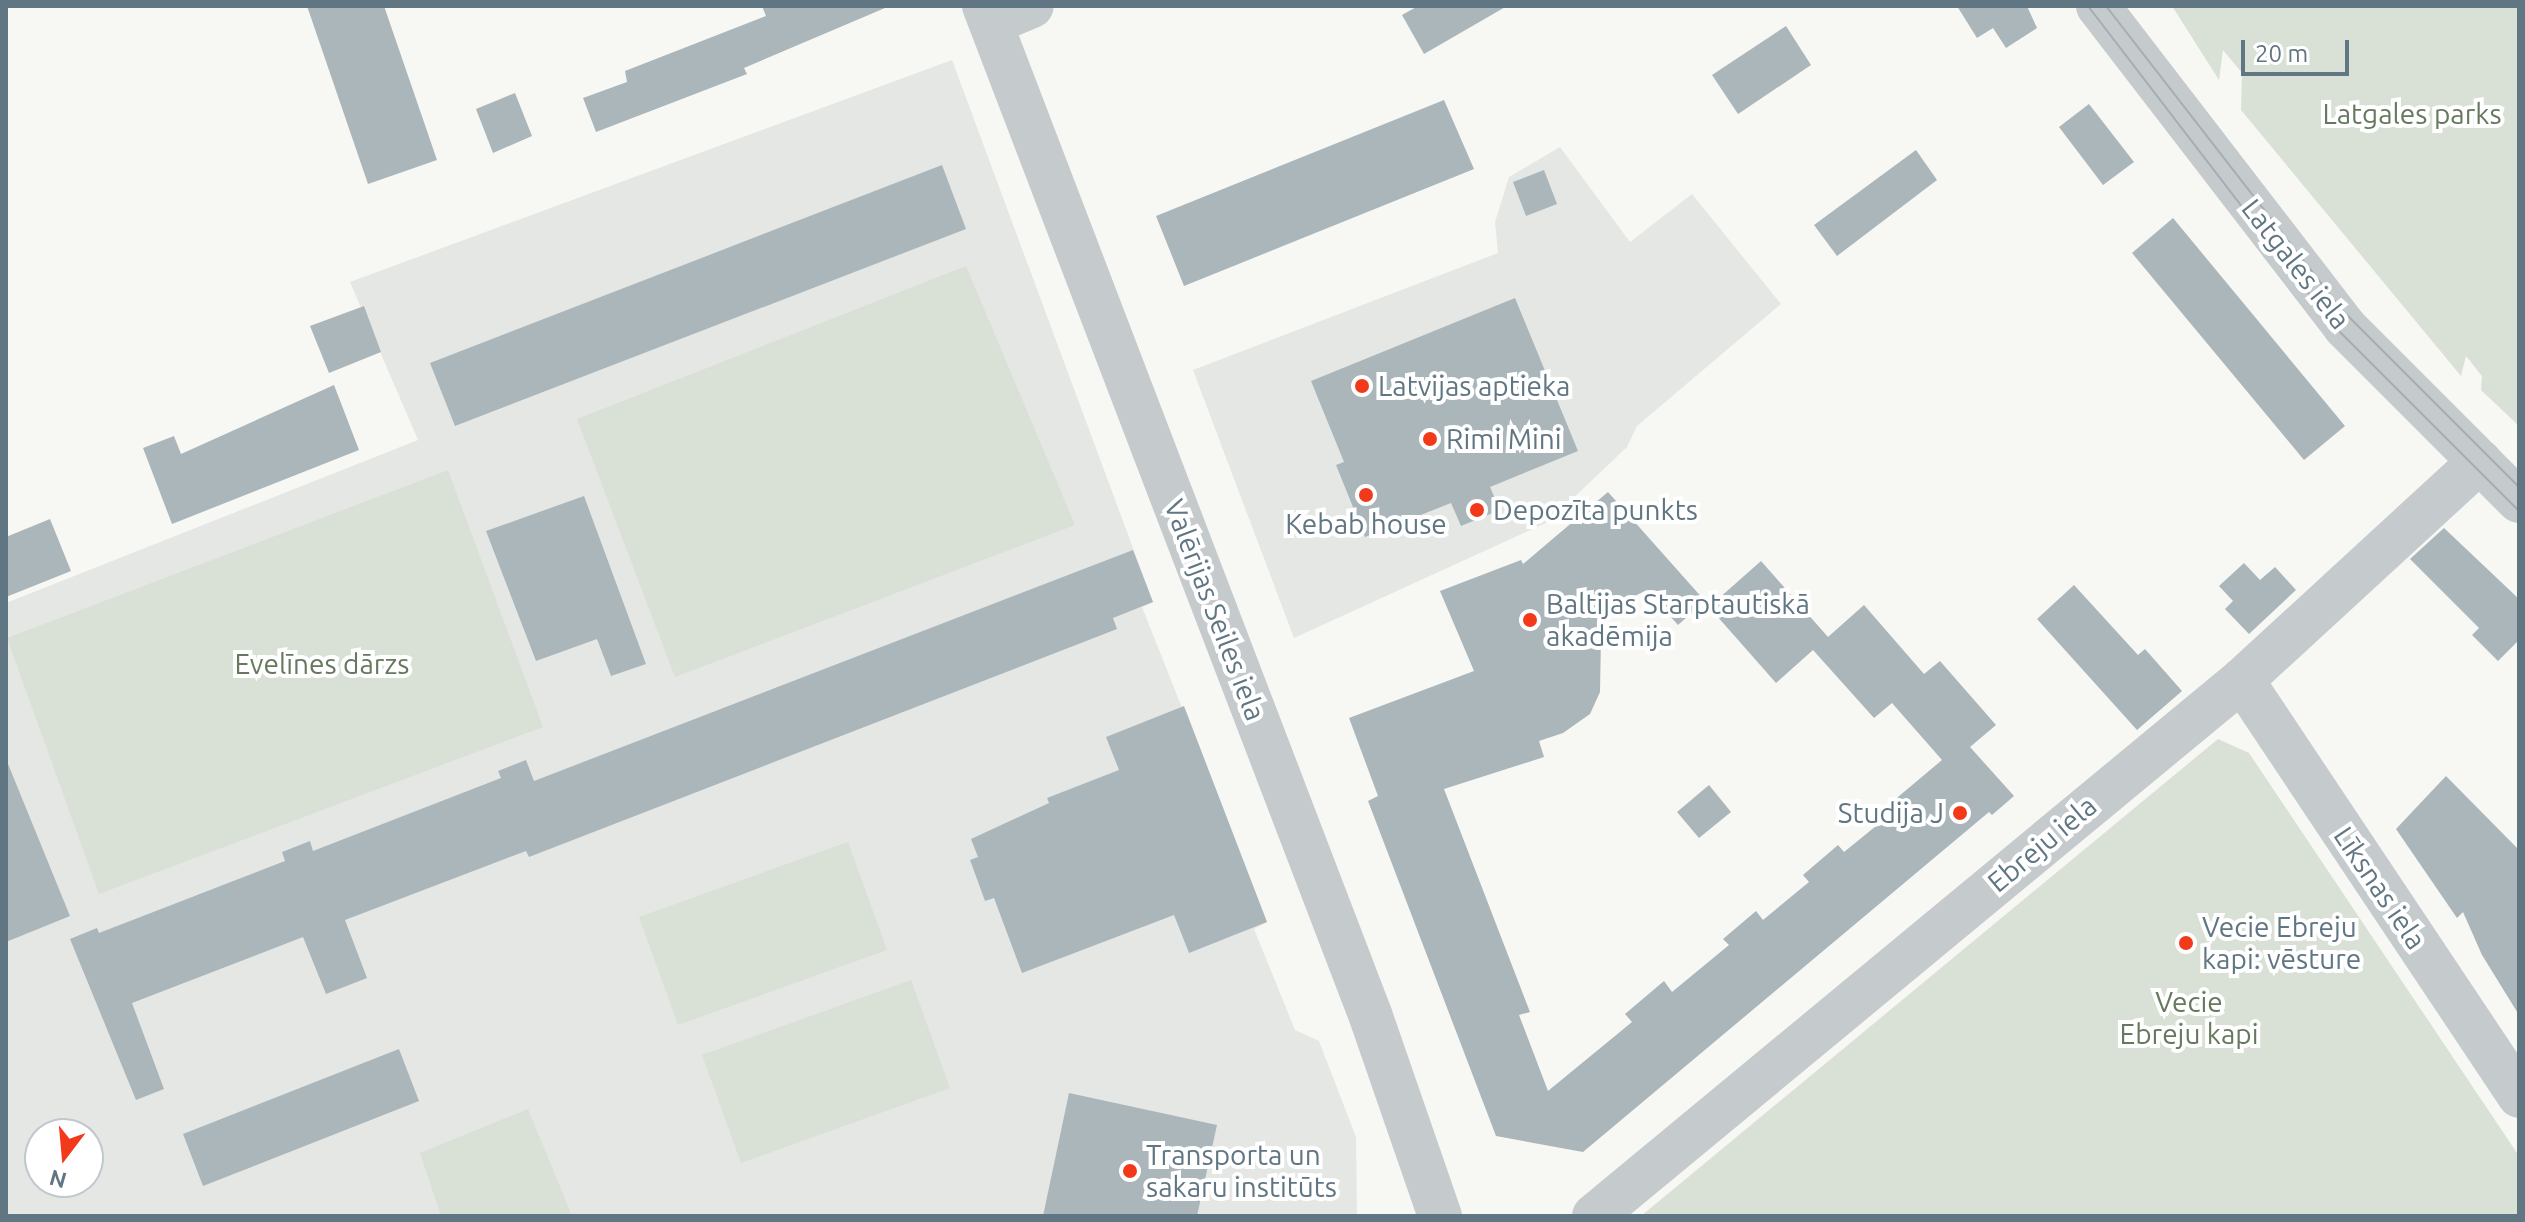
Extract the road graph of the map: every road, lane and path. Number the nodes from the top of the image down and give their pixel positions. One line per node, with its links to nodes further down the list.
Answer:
1 (1032, 6): 3 (street)
2 (2098, 6): 4 (street, Latgales iela)
3 (988, 15): 8 (street, Valērijas Seiles iela)
4 (2480, 461): 5 (street, Latgales iela); 6 (street, Ebreju iela)
5 (2519, 501)
6 (2242, 680): 7 (street, Līksnas iela); 9 (street, Ebreju iela)
7 (2519, 1096)
8 (1440, 1216)
9 (1594, 1216)

